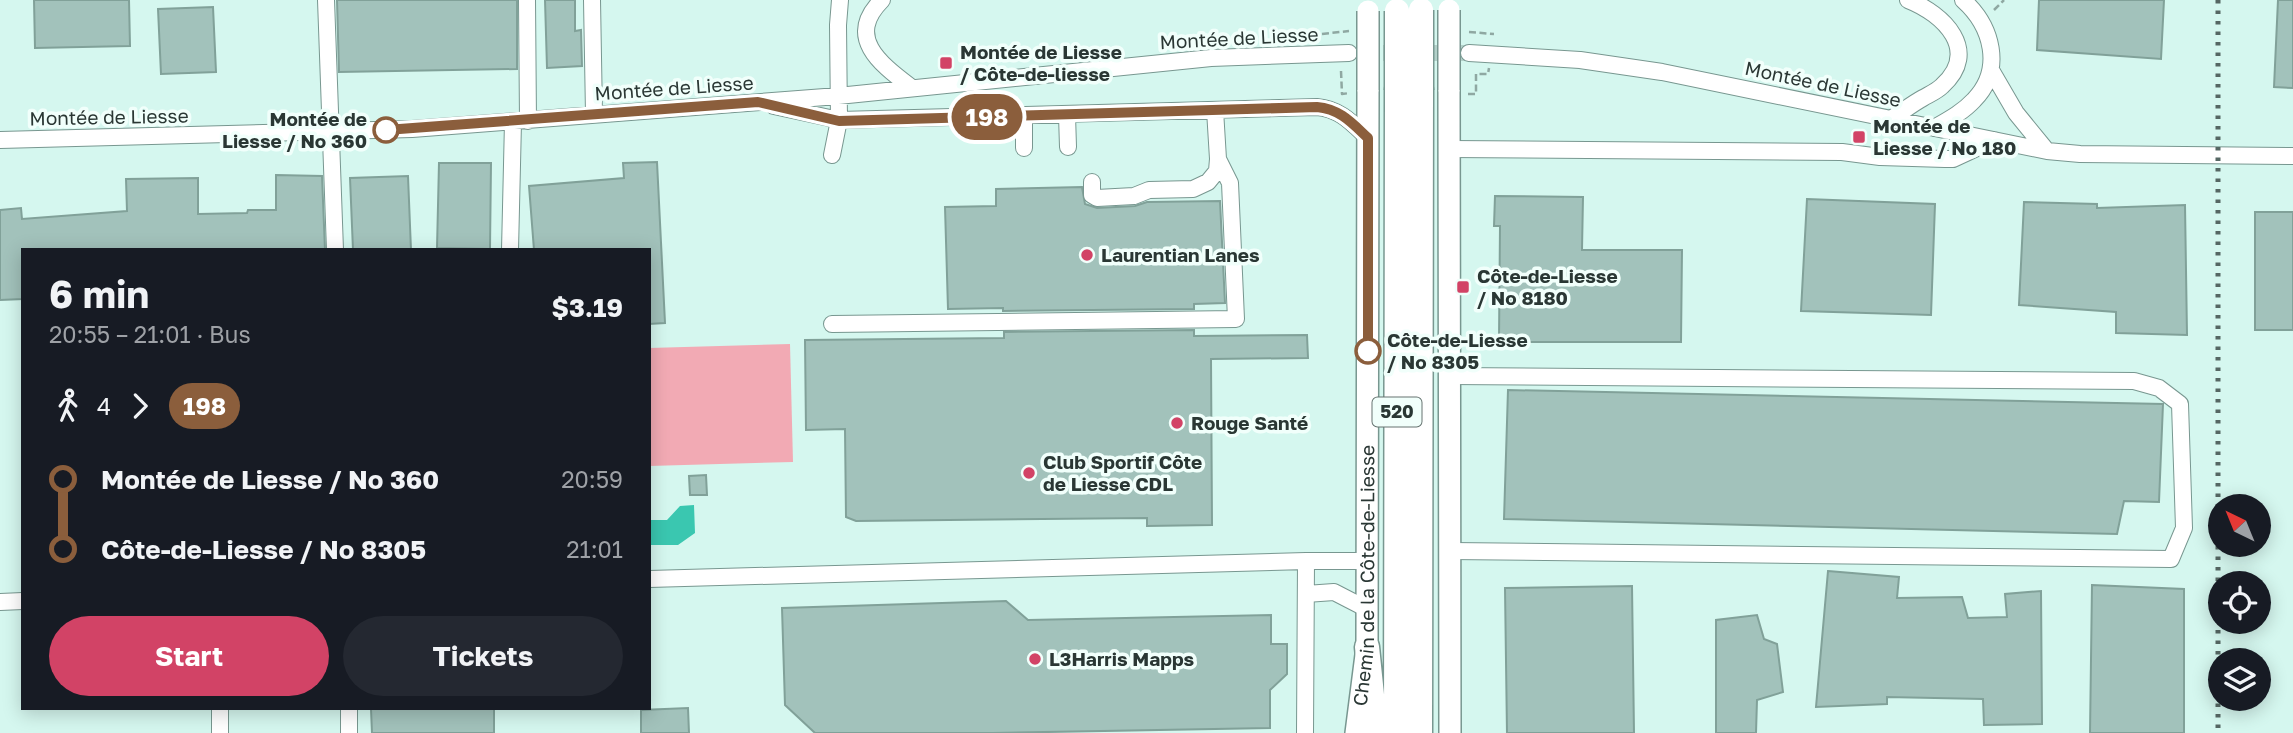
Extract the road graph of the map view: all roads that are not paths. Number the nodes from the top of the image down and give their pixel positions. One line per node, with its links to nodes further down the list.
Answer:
1 (326, 0): 26 (street)
2 (527, 0): 23 (street)
3 (592, 0): 19 (street)
4 (840, 0): 16 (street)
5 (882, 0): 14 (street)
6 (1908, 0): 22 (street)
7 (1963, 0): 13 (street)
8 (1409, 5): 15 (highway, 520, bridge)
9 (1449, 5): 32 (main road, bridge)
10 (1368, 6): 27 (main road, Chemin de la Côte-de-Liesse, bridge)
11 (1349, 53): 14 (street, Montée de Liesse)
12 (1469, 54): 22 (street, Montée de Liesse)
13 (1991, 70): 25 (street); 33 (street)
14 (912, 88): 16 (street, Montée de Liesse)
15 (1409, 90): 58 (highway, 520); 59 (highway, 520)
16 (838, 96): 17 (street, Montée de Liesse); 24 (street)
17 (758, 102): 19 (street, Montée de Liesse); 24 (street)
18 (1215, 110): 20 (street); 27 (street); 36 (street)
19 (594, 114): 23 (street, Montée de Liesse)
20 (1067, 115): 21 (street); 30 (street)
21 (1024, 116): 24 (street); 31 (street)
22 (1891, 119): 25 (street, Montée de Liesse)
23 (521, 121): 26 (street, Montée de Liesse); 39 (street)
24 (839, 121): 34 (street)
25 (1934, 128): 29 (street, Montée de Liesse)
26 (330, 133): 28 (street, Montée de Liesse); 38 (street)
27 (1368, 138): 44 (main road, Chemin de la Côte-de-Liesse)
28 (0, 140)
29 (1994, 140): 32 (street); 33 (street, Montée de Liesse)
30 (1068, 147)
31 (1024, 148)
32 (1449, 149): 41 (main road)
33 (2046, 151): 35 (street, Montée de Liesse)
34 (832, 155)
35 (2293, 156)
36 (1218, 159): 37 (street); 40 (street)
37 (1092, 182)
38 (335, 248)
39 (510, 248)
40 (832, 324)
41 (1449, 376): 42 (main road); 42 (street)
42 (1450, 551): 60 (main road)
43 (1306, 561): 44 (street); 45 (street); 46 (street)
44 (1367, 561): 49 (main road, Chemin de la Côte-de-Liesse)
45 (651, 579)
46 (1306, 594): 49 (street); 55 (street)
47 (21, 601): 48 (street)
48 (0, 602)
49 (1367, 609): 50 (main road, Chemin de la Côte-de-Liesse)
50 (1367, 647): 56 (main road, Chemin de la Côte-de-Liesse); 57 (highway)
51 (219, 710): 53 (street)
52 (349, 710): 54 (street)
53 (220, 733)
54 (349, 733)
55 (1305, 733)
56 (1356, 733)
57 (1376, 733)
58 (1396, 733)
59 (1420, 733)
60 (1450, 733)

